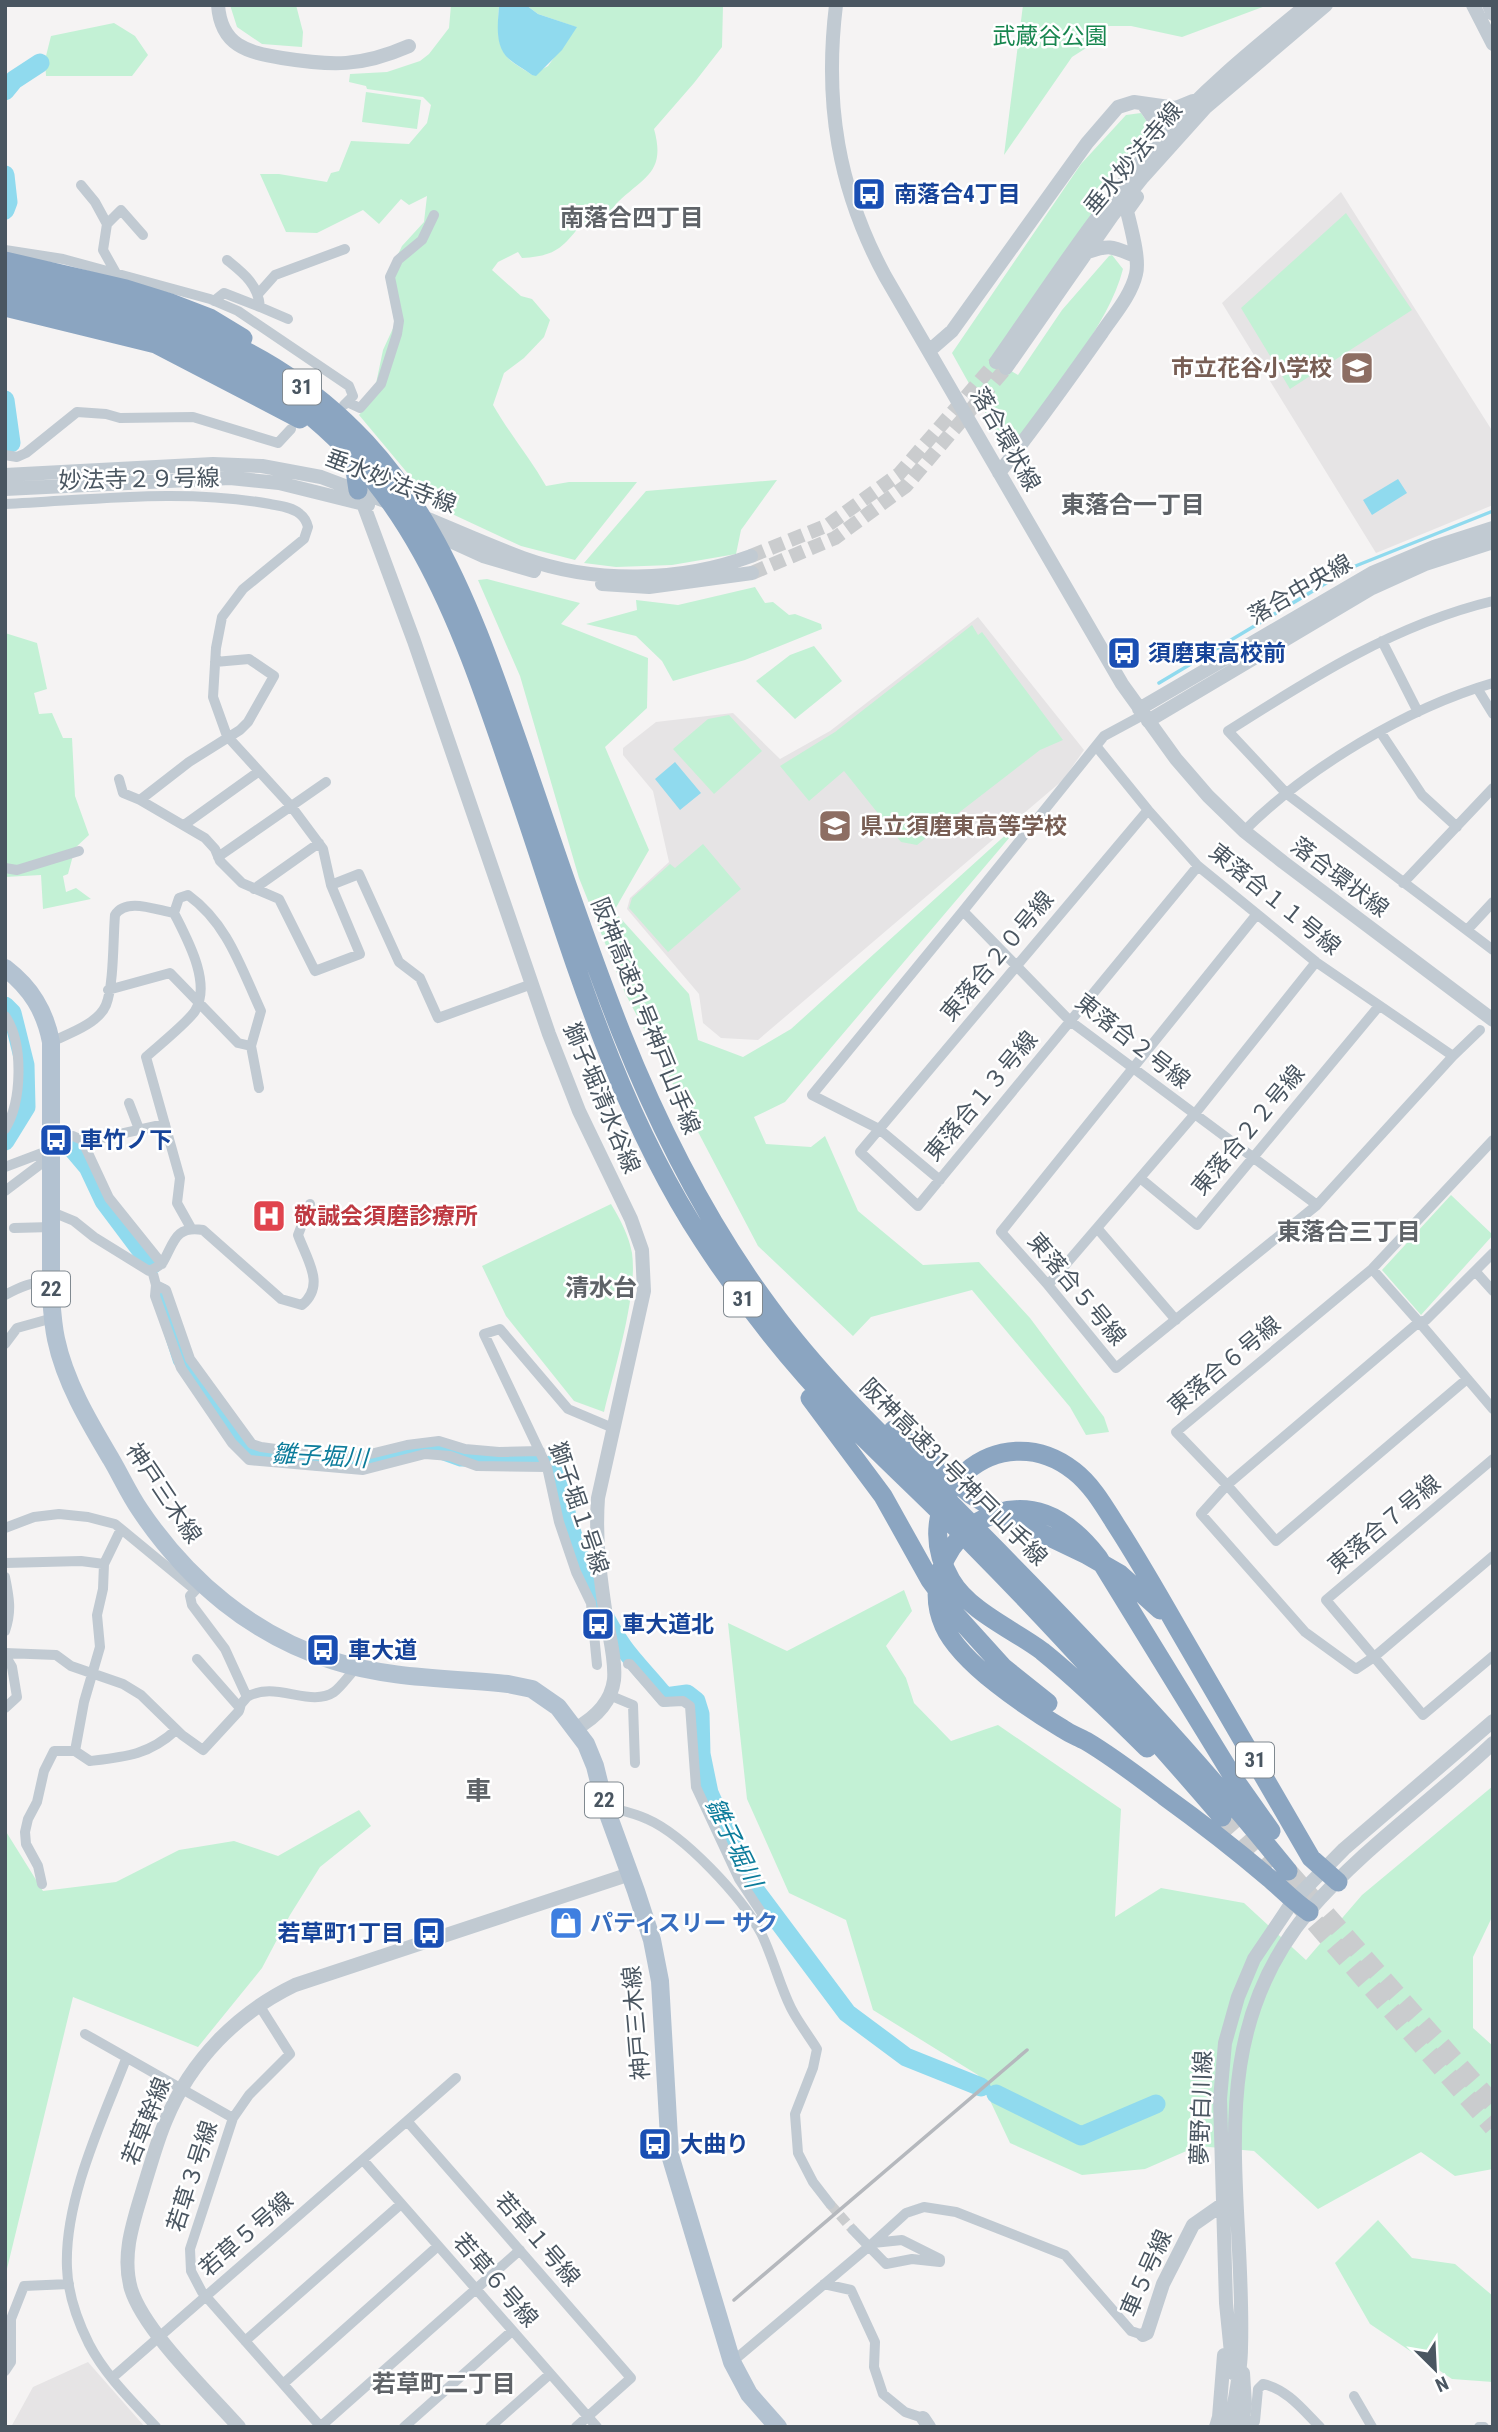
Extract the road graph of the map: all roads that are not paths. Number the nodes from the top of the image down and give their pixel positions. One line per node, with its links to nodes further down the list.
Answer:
1 (218, 5): 9 (street)
2 (836, 5): 30 (street, 落合環状線)
3 (1307, 5): 10 (street, 垂水妙法寺線)
4 (1326, 5): 12 (street, 垂水妙法寺線)
5 (1473, 5): 8 (street)
6 (1489, 5): 7 (street)
7 (1493, 14)
8 (1493, 44)
9 (409, 46)
10 (1197, 100): 11 (street); 14 (street, 垂水妙法寺線)
11 (1143, 104): 14 (street); 30 (street)
12 (1163, 154): 19 (street, 垂水妙法寺線); 20 (street)
13 (81, 185): 16 (street)
14 (1113, 196): 19 (street, 垂水妙法寺線)
15 (434, 215): 26 (street)
16 (107, 224): 17 (street); 23 (street)
17 (143, 234)
18 (345, 249): 25 (street)
19 (1088, 252): 20 (street)
20 (1135, 256): 33 (street)
21 (227, 260): 25 (street)
22 (6, 262): 23 (street); 37 (highway, 31); 45 (highway, 阪神高速31号神戸山手線 / 31)
23 (117, 275): 26 (street)
24 (5, 293): 45 (highway, 阪神高速31号神戸山手線 / 31)
25 (258, 293): 28 (street)
26 (214, 301): 28 (street)
27 (5, 307): 37 (highway)
28 (260, 307): 29 (street)
29 (288, 319)
30 (929, 351): 33 (street, 落合環状線)
31 (291, 429): 32 (street)
32 (5, 456)
33 (999, 472): 51 (street, 落合環状線)
34 (10, 475): 36 (street); 37 (street, 垂水妙法寺線)
35 (5, 488): 36 (street, 垂水妙法寺線)
36 (46, 495): 37 (street, 垂水妙法寺線); 38 (street, 妙法寺２９号線); 46 (street, 妙法寺２９号線)
37 (360, 497): 41 (street, 垂水妙法寺線); 42 (street, 垂水妙法寺線); 83 (street, 獅子堀清水谷線)
38 (5, 504)
39 (1493, 528): 51 (street, 落合中央線)
40 (1493, 541): 51 (street, 落合中央線)
41 (751, 556)
42 (752, 573)
43 (1493, 601): 44 (street)
44 (1382, 642): 49 (street); 59 (street)
45 (476, 648): 120 (highway, 阪神高速31号神戸山手線 / 31); 126 (highway, 阪神高速31号神戸山手線 / 31)
46 (215, 662): 53 (street, 妙法寺２９号線); 53 (street)
47 (1493, 683): 48 (street)
48 (1477, 688): 49 (street); 50 (street)
49 (1418, 712): 52 (street)
50 (1493, 714)
51 (1143, 715): 54 (street); 65 (street, 落合環状線)
52 (1381, 733): 59 (street); 64 (street)
53 (227, 736): 55 (street, 妙法寺２９号線); 60 (street)
54 (1096, 746): 62 (street, 東落合１１号線); 75 (street)
55 (258, 772): 61 (street, 妙法寺２９号線); 63 (street)
56 (119, 779): 60 (street, 妙法寺２９号線)
57 (326, 782): 61 (street)
58 (1493, 788): 64 (street)
59 (1287, 794): 65 (street); 71 (street)
60 (140, 800): 63 (street, 妙法寺２９号線)
61 (290, 806): 66 (street, 妙法寺２９号線); 68 (street)
62 (1148, 810): 69 (street, 東落合１１号線); 81 (street, 東落合２０号線)
63 (184, 825): 68 (street, 妙法寺２９号線)
64 (1457, 827): 71 (street)
65 (1244, 831): 88 (street, 落合環状線)
66 (319, 843): 72 (street, 妙法寺２９号線); 73 (street)
67 (79, 851): 70 (street)
68 (218, 857): 73 (street, 妙法寺２９号線)
69 (1198, 866): 77 (street, 東落合１１号線); 89 (street, 東落合１３号線)
70 (5, 868)
71 (1404, 883): 78 (street)
72 (331, 885): 73 (street, 妙法寺２９号線); 83 (street)
73 (254, 889)
74 (1493, 902): 78 (street)
75 (963, 911): 81 (street, 東落合２号線); 101 (street, 東落合１３号線)
76 (174, 913): 84 (street); 85 (street); 92 (street)
77 (1257, 914): 80 (street, 東落合１１号線); 94 (street)
78 (1467, 930): 79 (street)
79 (1493, 950)
80 (1316, 962): 86 (street, 東落合１１号線); 97 (street)
81 (1016, 965): 89 (street, 東落合２号線); 101 (street, 東落合２０号線)
82 (5, 968): 91 (main road, 神戸三木線 / 22)
83 (532, 984): 133 (street, 獅子堀清水谷線)
84 (108, 990): 85 (street); 91 (street)
85 (198, 1000): 92 (street); 98 (street)
86 (1379, 1006): 93 (street, 東落合１１号線); 105 (street, 東落合２２号線)
87 (5, 1016): 99 (street)
88 (1492, 1018)
89 (1070, 1021): 94 (street, 東落合２号線); 108 (street, 東落合１３号線)
90 (1480, 1030): 93 (street)
91 (51, 1042): 104 (main road, 神戸三木線 / 22)
92 (251, 1046): 95 (street)
93 (1453, 1056): 111 (street)
94 (1132, 1069): 97 (street, 東落合２号線); 123 (street, 東落合５号線)
95 (259, 1088)
96 (129, 1103): 100 (street)
97 (1194, 1115): 105 (street, 東落合２号線); 107 (street)
98 (165, 1124): 100 (street); 114 (street)
99 (5, 1129)
100 (139, 1129): 103 (street)
101 (879, 1129): 108 (street, 東落合１３号線); 108 (street, 東落合２０号線)
102 (1493, 1140): 118 (street, 東落合６号線)
103 (84, 1142): 104 (street); 117 (street)
104 (50, 1147): 106 (street); 109 (street); 112 (main road, 神戸三木線 / 22)
105 (1252, 1159): 107 (street, 東落合２２号線); 111 (street, 東落合２号線)
106 (5, 1167)
107 (1140, 1178): 115 (street)
108 (940, 1180)
109 (5, 1191)
110 (310, 1204): 114 (street)
111 (1317, 1205): 128 (street, 東落合５号線)
112 (51, 1221): 113 (street); 117 (street); 121 (main road, 神戸三木線 / 22)
113 (14, 1228)
114 (191, 1228): 117 (street)
115 (1097, 1228): 123 (street); 128 (street)
116 (1493, 1253): 119 (street)
117 (157, 1267): 122 (street)
118 (1372, 1269): 129 (street); 137 (street, 東落合６号線)
119 (1475, 1271): 124 (street); 129 (street)
120 (726, 1275): 146 (highway, 阪神高速31号神戸山手線 / 31); 162 (highway)
121 (51, 1281): 125 (street); 127 (main road, 神戸三木線 / 22)
122 (156, 1285): 134 (street); 136 (street)
123 (1048, 1285): 128 (street, 東落合５号線)
124 (1493, 1291)
125 (5, 1295)
126 (771, 1310): 146 (highway, 31); 162 (highway, 阪神高速31号神戸山手線 / 31)
127 (53, 1318): 130 (street); 144 (main road, 神戸三木線 / 22)
128 (1176, 1320)
129 (1419, 1322): 131 (street); 137 (street)
130 (6, 1343)
131 (1467, 1379): 132 (street); 137 (street, 東落合６号線)
132 (1493, 1409)
133 (613, 1428): 134 (street, 獅子堀１号線); 155 (street, 獅子堀清水谷線)
134 (540, 1451): 136 (street, 獅子堀１号線)
135 (1493, 1459): 149 (street, 東落合７号線)
136 (547, 1467): 152 (street, 獅子堀１号線)
137 (1227, 1485): 149 (street)
138 (5, 1528): 139 (street)
139 (121, 1529): 142 (street); 144 (street)
140 (1493, 1556): 149 (street)
141 (5, 1563): 142 (street)
142 (104, 1564): 154 (street)
143 (5, 1577): 145 (street)
144 (197, 1586): 153 (main road, 神戸三木線 / 22); 156 (street)
145 (5, 1631)
146 (1179, 1631): 168 (highway, 31)
147 (5, 1654): 154 (street); 157 (street)
148 (1493, 1656): 149 (street, 東落合７号線)
149 (1374, 1657)
150 (197, 1659): 158 (street)
151 (628, 1664): 171 (street)
152 (597, 1665)
153 (357, 1667): 156 (street); 160 (main road, 神戸三木線 / 22)
154 (93, 1673): 161 (street); 164 (street)
155 (610, 1695): 160 (street); 165 (street)
156 (247, 1697): 158 (street)
157 (5, 1708)
158 (240, 1708): 161 (street)
159 (1493, 1721): 168 (street, 夢野白川線)
160 (575, 1728): 166 (main road, 神戸三木線 / 22)
161 (176, 1730): 164 (street)
162 (1086, 1741): 170 (highway)
163 (1493, 1743): 168 (street, 夢野白川線)
164 (75, 1751): 169 (street)
165 (635, 1763)
166 (605, 1806): 167 (main road, 神戸三木線 / 22); 171 (street)
167 (631, 1874): 172 (street, 若草幹線); 197 (main road, 神戸三木線 / 22)
168 (1330, 1876): 170 (street, 夢野白川線)
169 (42, 1884)
170 (1301, 1907): 182 (street, 夢野白川線); 196 (street, 夢野白川線)
171 (756, 1925): 181 (street)
172 (259, 2005): 176 (street, 若草幹線); 177 (street, 若草３号線)
173 (85, 2034): 174 (street)
174 (126, 2059): 176 (street); 187 (street)
175 (456, 2078): 178 (street)
176 (181, 2089): 177 (street); 194 (street, 若草幹線)
177 (233, 2118): 190 (street, 若草３号線)
178 (407, 2121): 179 (street, 若草５号線); 186 (street, 若草１号線)
179 (363, 2160): 180 (street, 若草６号線); 190 (street, 若草５号線)
180 (401, 2204): 185 (street, 若草６号線); 195 (street)
181 (830, 2204)
182 (1223, 2204): 191 (street, 夢野白川線); 193 (street, 車５号線)
183 (853, 2230): 184 (street)
184 (873, 2244): 188 (street); 193 (street)
185 (438, 2246): 189 (street, 若草６号線); 201 (street)
186 (520, 2250): 189 (street); 204 (street, 若草１号線)
187 (69, 2284): 198 (street); 200 (street)
188 (824, 2284): 197 (street); 205 (street)
189 (475, 2288): 192 (street, 若草６号線); 209 (street)
190 (206, 2297): 194 (street, 若草５号線); 195 (street, 若草３号線)
191 (1226, 2303): 202 (street, 夢野白川線); 215 (street)
192 (512, 2331): 199 (street, 若草６号線); 210 (street)
193 (1143, 2335)
194 (159, 2337): 200 (street, 若草５号線); 208 (street, 若草幹線)
195 (245, 2341): 201 (street, 若草３号線)
196 (1241, 2350): 202 (street, 夢野白川線); 206 (street)
197 (732, 2362): 214 (main road, 神戸三木線 / 22)
198 (5, 2371)
199 (550, 2374): 204 (street, 若草６号線); 211 (street)
200 (112, 2378): 207 (street)
201 (283, 2384): 209 (street, 若草３号線)
202 (1235, 2392): 206 (street, 夢野白川線)
203 (1354, 2396): 217 (street)
204 (588, 2416): 212 (street, 若草１号線); 213 (street, 若草６号線)
205 (926, 2422)
206 (1238, 2425): 216 (street)
207 (156, 2427)
208 (239, 2427)
209 (320, 2427)
210 (404, 2427)
211 (490, 2427)
212 (576, 2427)
213 (597, 2427)
214 (778, 2427)
215 (1216, 2427)
216 (1320, 2427)
217 (1372, 2427)

